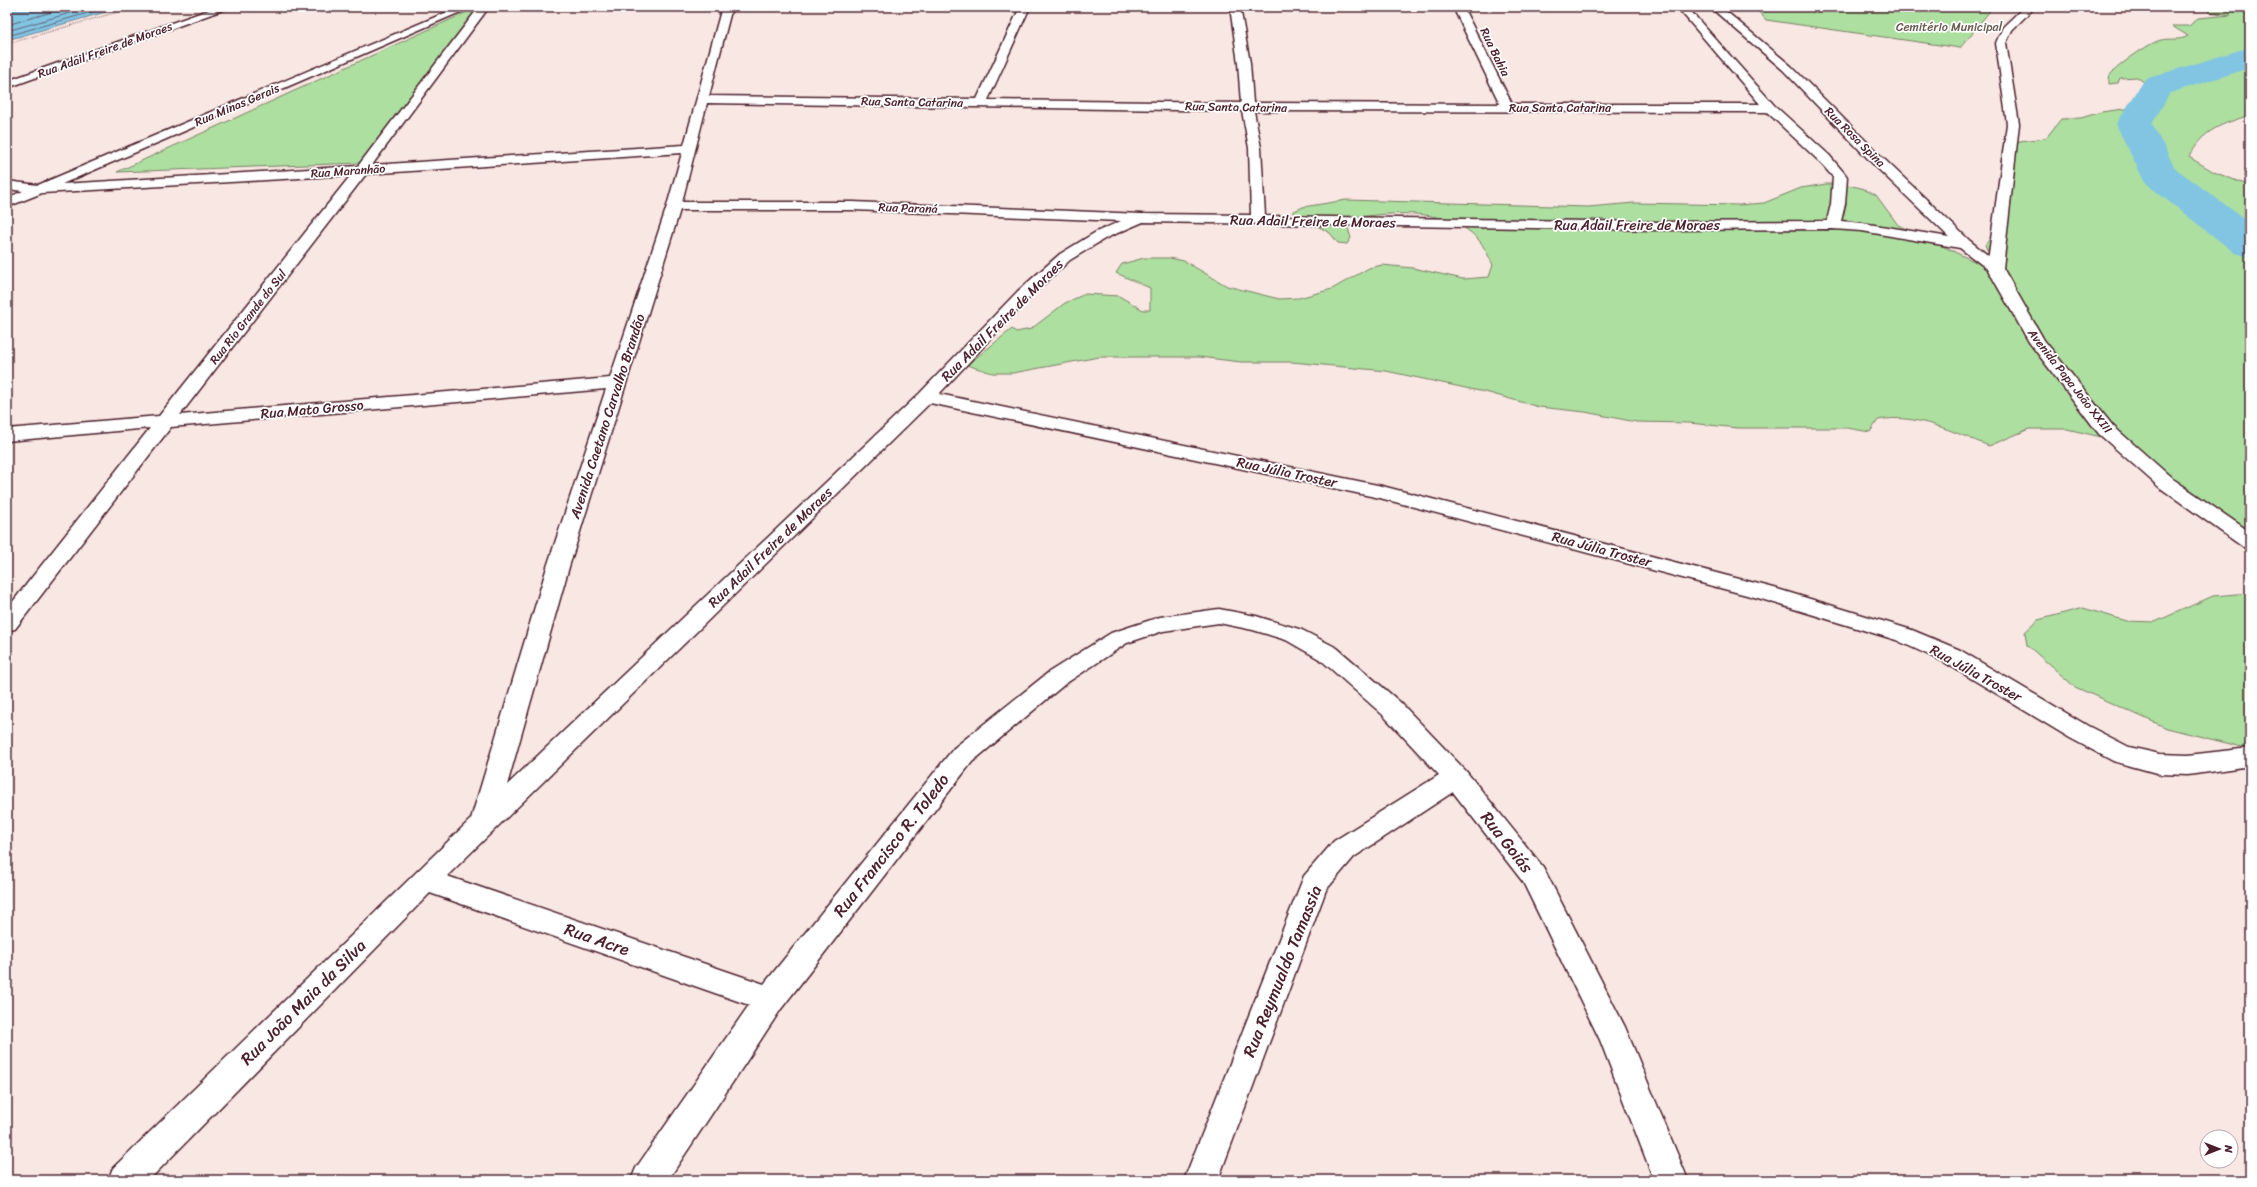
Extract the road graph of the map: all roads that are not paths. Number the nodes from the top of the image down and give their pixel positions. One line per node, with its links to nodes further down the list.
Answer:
1 (226, 7): 11 (street, Rua Adail Freire de Moraes)
2 (467, 7): 20 (street, Rua Minas Gerais)
3 (484, 7): 18 (street, Rua Rio Grande do Sul)
4 (727, 7): 12 (street, Avenida Caetano Carvalho Brandão)
5 (1025, 7): 13 (street)
6 (1235, 7): 14 (street)
7 (1458, 7): 15 (street, Rua Bahia)
8 (1682, 7): 16 (street)
9 (1715, 7): 26 (street, Rua Rosa Spina)
10 (2030, 7): 27 (street)
11 (7, 85)
12 (701, 99): 13 (street, Rua Santa Catarina); 17 (street, Avenida Caetano Carvalho Brandão)
13 (981, 103): 14 (street, Rua Santa Catarina)
14 (1248, 107): 15 (street, Rua Santa Catarina); 24 (street)
15 (1508, 108): 16 (street, Rua Santa Catarina)
16 (1770, 108): 25 (street)
17 (689, 148): 18 (street, Rua Maranhão); 22 (street, Avenida Caetano Carvalho Brandão)
18 (362, 170): 20 (street, Rua Maranhão); 30 (street, Rua Rio Grande do Sul)
19 (7, 185): 20 (street, Rua Maranhão)
20 (40, 189): 21 (street, Rua Minas Gerais)
21 (7, 203)
22 (674, 206): 23 (street, Rua Paraná); 28 (street, Avenida Caetano Carvalho Brandão)
23 (1142, 218): 24 (street, Rua Adail Freire de Moraes); 29 (street, Rua Adail Freire de Moraes)
24 (1258, 220): 25 (street, Rua Adail Freire de Moraes)
25 (1833, 225): 26 (street, Rua Adail Freire de Moraes)
26 (1965, 244): 27 (street, Rua Rosa Spina)
27 (1995, 268): 32 (street, Avenida Papa João XXIII)
28 (618, 383): 30 (street, Rua Mato Grosso); 37 (street, Avenida Caetano Carvalho Brandão)
29 (926, 397): 35 (street, Rua Júlia Troster); 37 (street, Rua Adail Freire de Moraes)
30 (167, 421): 31 (street, Rua Mato Grosso); 34 (street, Rua Rio Grande do Sul)
31 (7, 434)
32 (2250, 542)
33 (1219, 616): 36 (street, Rua Goiás); 39 (street, Rua Francisco R. Toledo)
34 (7, 624)
35 (2250, 757)
36 (1456, 777): 42 (street, Rua Reymualdo Tamassia); 43 (street, Rua Goiás)
37 (483, 824): 38 (street, Rua João Maia da Silva)
38 (425, 880): 39 (street, Rua Acre); 40 (street, Rua João Maia da Silva)
39 (770, 998): 41 (street, Rua Francisco R. Toledo)
40 (125, 1180)
41 (648, 1180)
42 (1201, 1180)
43 (1671, 1180)

